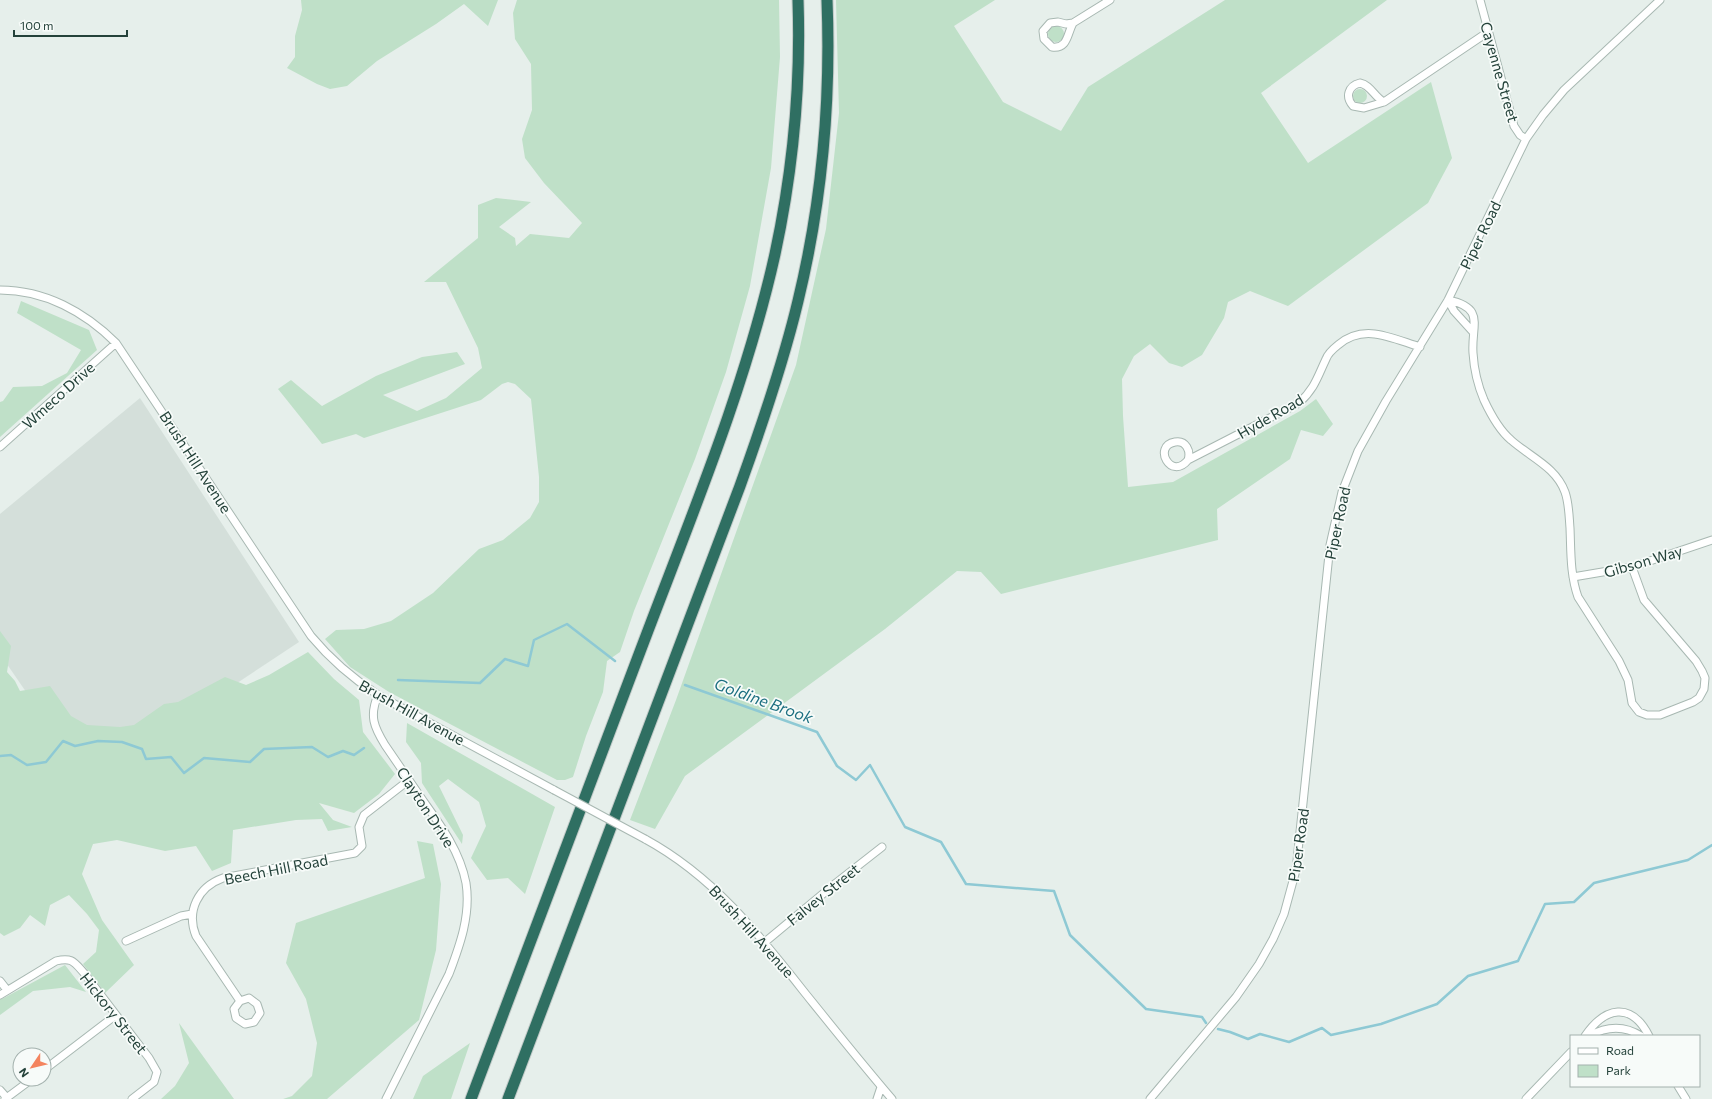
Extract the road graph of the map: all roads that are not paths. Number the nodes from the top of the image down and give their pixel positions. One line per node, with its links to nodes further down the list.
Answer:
1 (798, 0): 44 (highway)
2 (827, 0): 45 (highway)
3 (1110, 0): 6 (street)
4 (1480, 0): 7 (street, Cayenne Street)
5 (1660, 0): 9 (street, Piper Road)
6 (1073, 23): 6 (street)
7 (1488, 32): 8 (street); 9 (street, Cayenne Street)
8 (1384, 102): 8 (street)
9 (1526, 139): 11 (street, Piper Road)
10 (0, 290): 13 (street, Brush Hill Avenue)
11 (1448, 300): 12 (street); 12 (street); 14 (street, Piper Road)
12 (1473, 332): 19 (street)
13 (116, 343): 15 (street, Wmeco Drive); 20 (street, Brush Hill Avenue)
14 (1420, 347): 16 (street, Hyde Road); 48 (street, Piper Road)
15 (0, 447)
16 (1188, 460)
17 (1712, 540): 18 (street, Gibson Way)
18 (1632, 567): 19 (street, Gibson Way); 19 (street)
19 (1573, 577)
20 (378, 695): 21 (street, Clayton Drive); 25 (street, Brush Hill Avenue, bridge)
21 (409, 780): 23 (street, Beech Hill Road); 43 (street, Clayton Drive)
22 (882, 847): 25 (street, Falvey Street)
23 (192, 914): 24 (street); 29 (street, Beech Hill Road)
24 (126, 941)
25 (765, 942): 38 (street, Brush Hill Avenue)
26 (0, 981): 27 (street)
27 (7, 990): 28 (street); 30 (street, Hickory Street)
28 (0, 995)
29 (240, 1000)
30 (116, 1015): 36 (street); 42 (street, Hickory Street)
31 (1586, 1035): 34 (street)
32 (1591, 1035): 33 (street)
33 (1639, 1035)
34 (1648, 1035)
35 (1570, 1053): 49 (street)
36 (52, 1064)
37 (21, 1087): 41 (street)
38 (881, 1087): 46 (street); 47 (street, Brush Hill Avenue)
39 (1679, 1087): 50 (street)
40 (0, 1090): 41 (street)
41 (6, 1098)
42 (132, 1099)
43 (386, 1099)
44 (471, 1099)
45 (508, 1099)
46 (877, 1099)
47 (892, 1099)
48 (1150, 1099)
49 (1526, 1099)
50 (1686, 1099)

